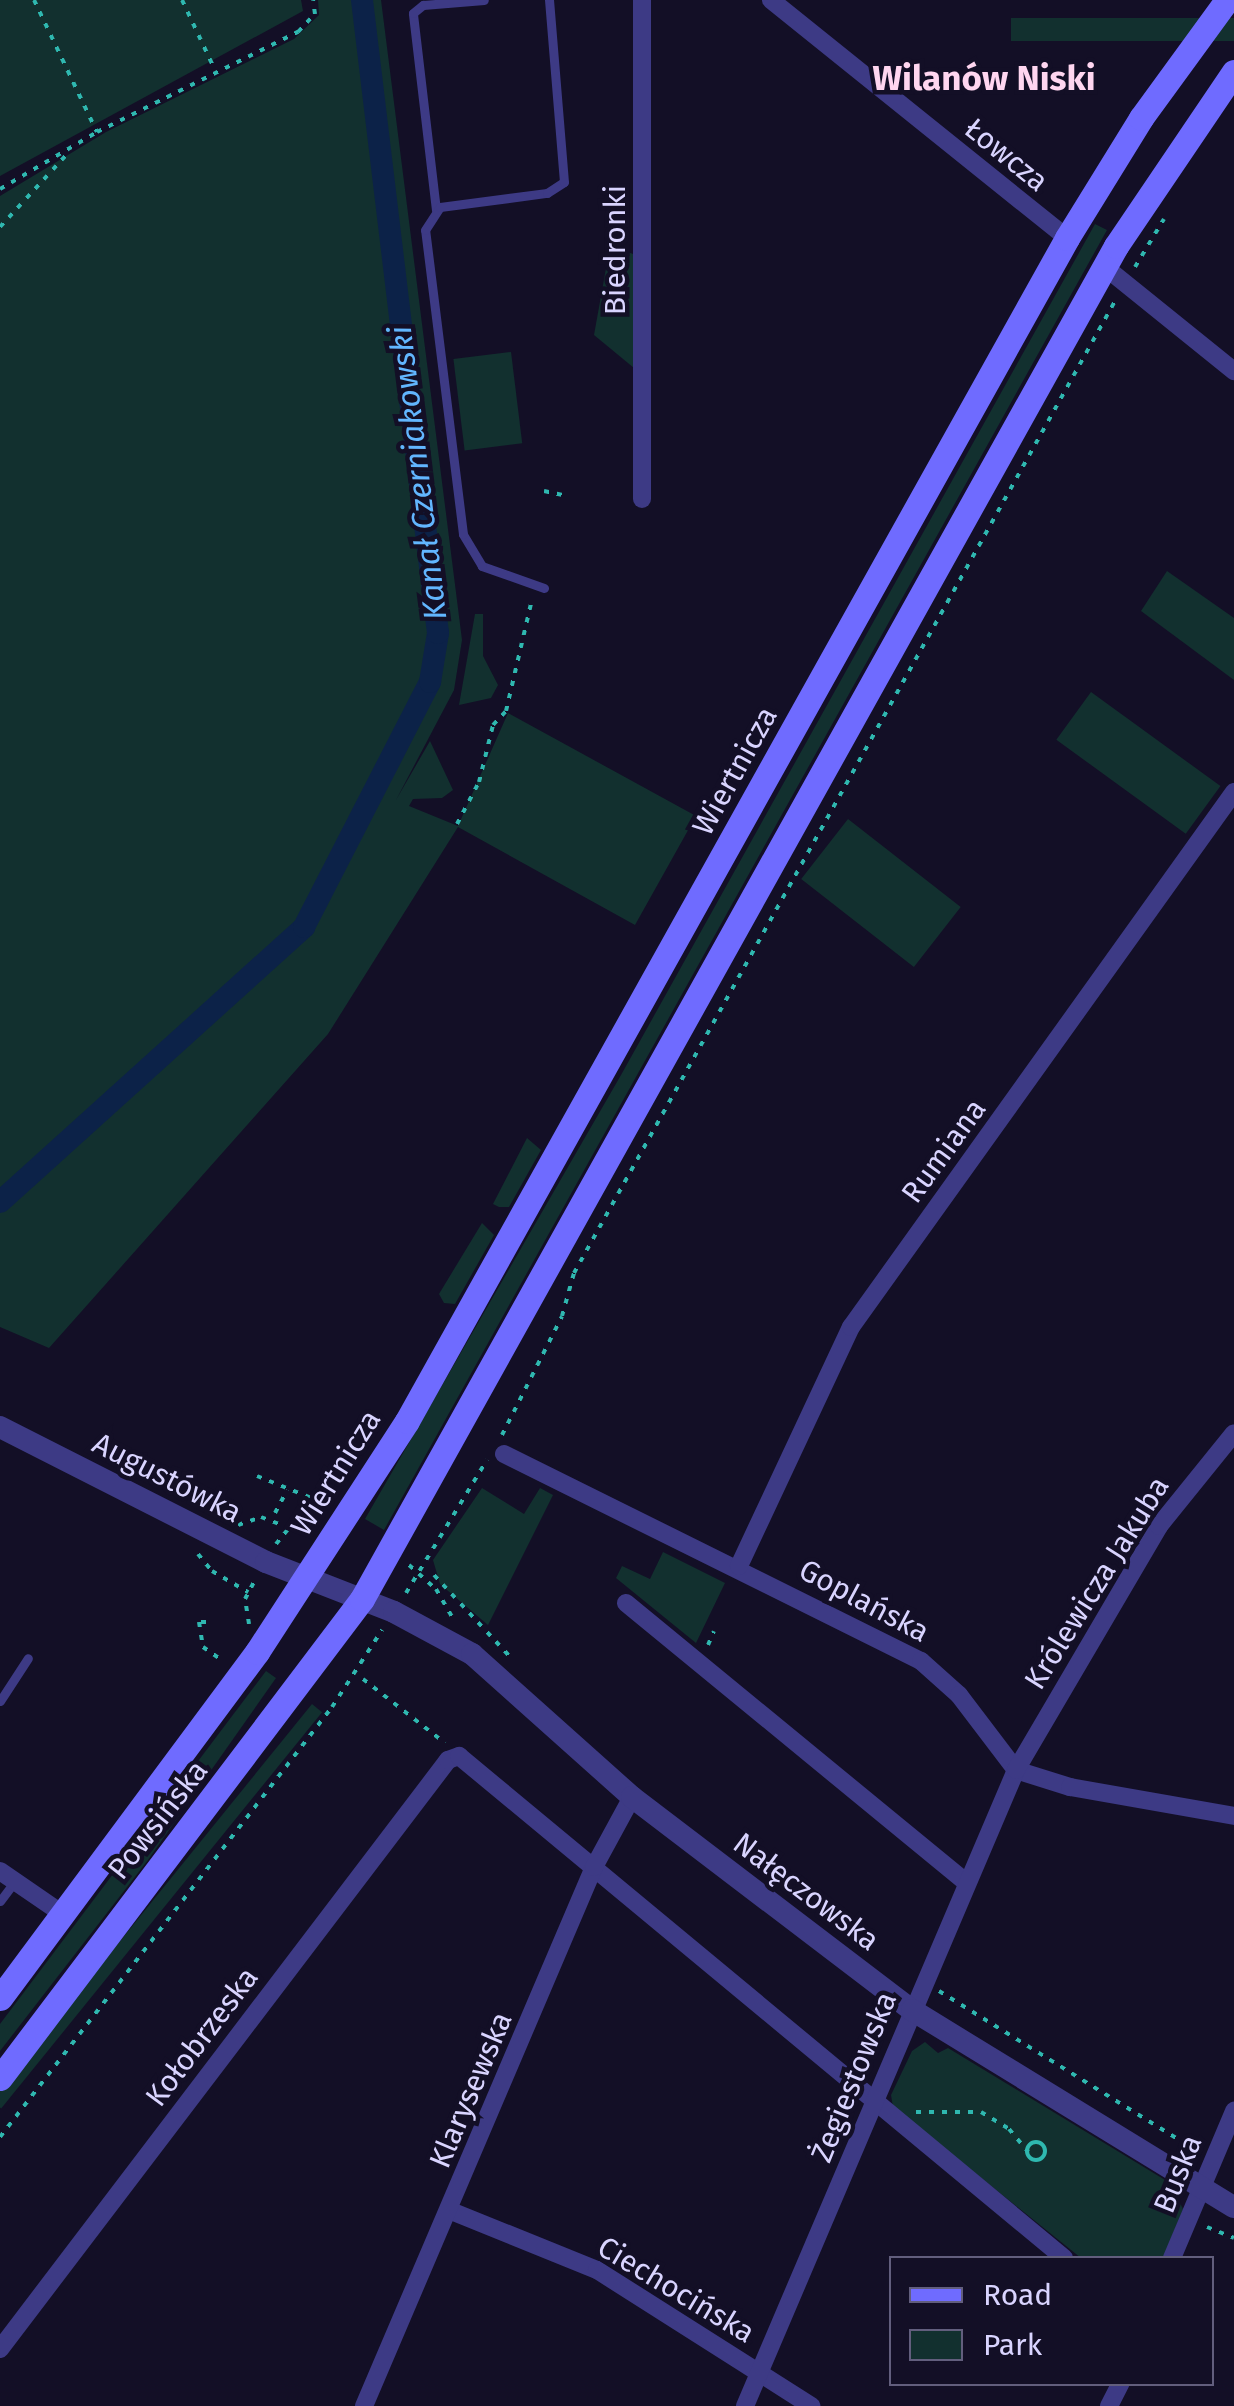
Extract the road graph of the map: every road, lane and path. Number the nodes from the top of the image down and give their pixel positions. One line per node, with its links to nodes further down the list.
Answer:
1 (34, 0): 12 (path)
2 (182, 0): 10 (path)
3 (313, 0): 10 (path)
4 (484, 0): 15 (lane)
5 (549, 0): 15 (lane)
6 (642, 0): 23 (street, Biedronki)
7 (771, 0): 9 (street, Łowcza)
8 (1227, 0): 17 (main road, Wiertnicza)
9 (794, 7): 17 (street, Łowcza)
10 (215, 70): 12 (path)
11 (1234, 72): 18 (main road)
12 (97, 132): 13 (path)
13 (73, 146): 14 (path); 16 (path)
14 (0, 190)
15 (436, 210): 24 (lane)
16 (0, 227)
17 (1067, 238): 42 (main road, Wiertnicza)
18 (1104, 267): 20 (street); 45 (main road)
19 (1117, 296): 40 (path)
20 (1234, 371)
21 (544, 491): 22 (path)
22 (563, 495)
23 (642, 500)
24 (539, 590): 26 (path)
25 (1234, 792): 39 (street, Rumiana)
26 (456, 824)
27 (0, 1427): 36 (street, Augustówka)
28 (1234, 1432): 59 (street, Królewicza Jakuba)
29 (504, 1454): 39 (street, Goplańska)
30 (256, 1476): 31 (path)
31 (287, 1490): 32 (path); 33 (path)
32 (319, 1501)
33 (275, 1513)
34 (327, 1520): 35 (path)
35 (289, 1528): 36 (path); 37 (path)
36 (218, 1538): 42 (street, Augustówka)
37 (278, 1539)
38 (403, 1562): 40 (path)
39 (738, 1566): 59 (street, Goplańska)
40 (418, 1572): 44 (path); 48 (path)
41 (434, 1575): 53 (path)
42 (308, 1578): 45 (street, Augustówka); 66 (main road, Powsińska)
43 (251, 1586): 49 (path)
44 (410, 1588)
45 (362, 1600): 60 (street, Nałęczowska); 72 (main road, Powsińska)
46 (626, 1603): 64 (street)
47 (206, 1622): 52 (path)
48 (454, 1622)
49 (253, 1628)
50 (377, 1637): 56 (path)
51 (28, 1658): 57 (lane)
52 (219, 1658)
53 (522, 1671)
54 (363, 1679): 58 (path)
55 (326, 1681): 56 (path)
56 (342, 1692): 76 (path)
57 (0, 1700)
58 (453, 1758): 62 (street); 86 (street, Kołobrzeska)
59 (1016, 1770): 61 (street); 64 (street, Żegiestowska)
60 (632, 1796): 62 (street, Klarysewska); 70 (street, Nałęczowska)
61 (1234, 1816)
62 (594, 1867): 73 (street); 81 (street, Klarysewska)
63 (7, 1876): 65 (lane); 66 (street)
64 (966, 1882): 67 (street, Żegiestowska)
65 (0, 1901)
66 (64, 1915): 68 (main road, Powsińska)
67 (923, 1984): 69 (path); 70 (street, Żegiestowska)
68 (0, 1998)
69 (966, 2007): 71 (path); 78 (path)
70 (912, 2010): 71 (street, Nałęczowska); 73 (street, Żegiestowska)
71 (949, 2034): 79 (street, Nałęczowska)
72 (0, 2078)
73 (873, 2101): 84 (street); 87 (street, Żegiestowska)
74 (901, 2105): 77 (path)
75 (1234, 2111): 78 (street, Buska)
76 (0, 2136)
77 (1028, 2152)
78 (1213, 2161): 79 (street, Buska)
79 (1202, 2189): 80 (street, Nałęczowska); 83 (street, Buska)
80 (1234, 2208)
81 (451, 2211): 87 (street, Ciechocińska); 88 (street, Klarysewska)
82 (1234, 2238): 83 (path)
83 (1181, 2239): 85 (street, Buska)
84 (1062, 2256)
85 (1173, 2256)
86 (0, 2349)
87 (760, 2372): 89 (street, Żegiestowska); 90 (street, Ciechocińska)
88 (364, 2406)
89 (745, 2406)
90 (811, 2406)

